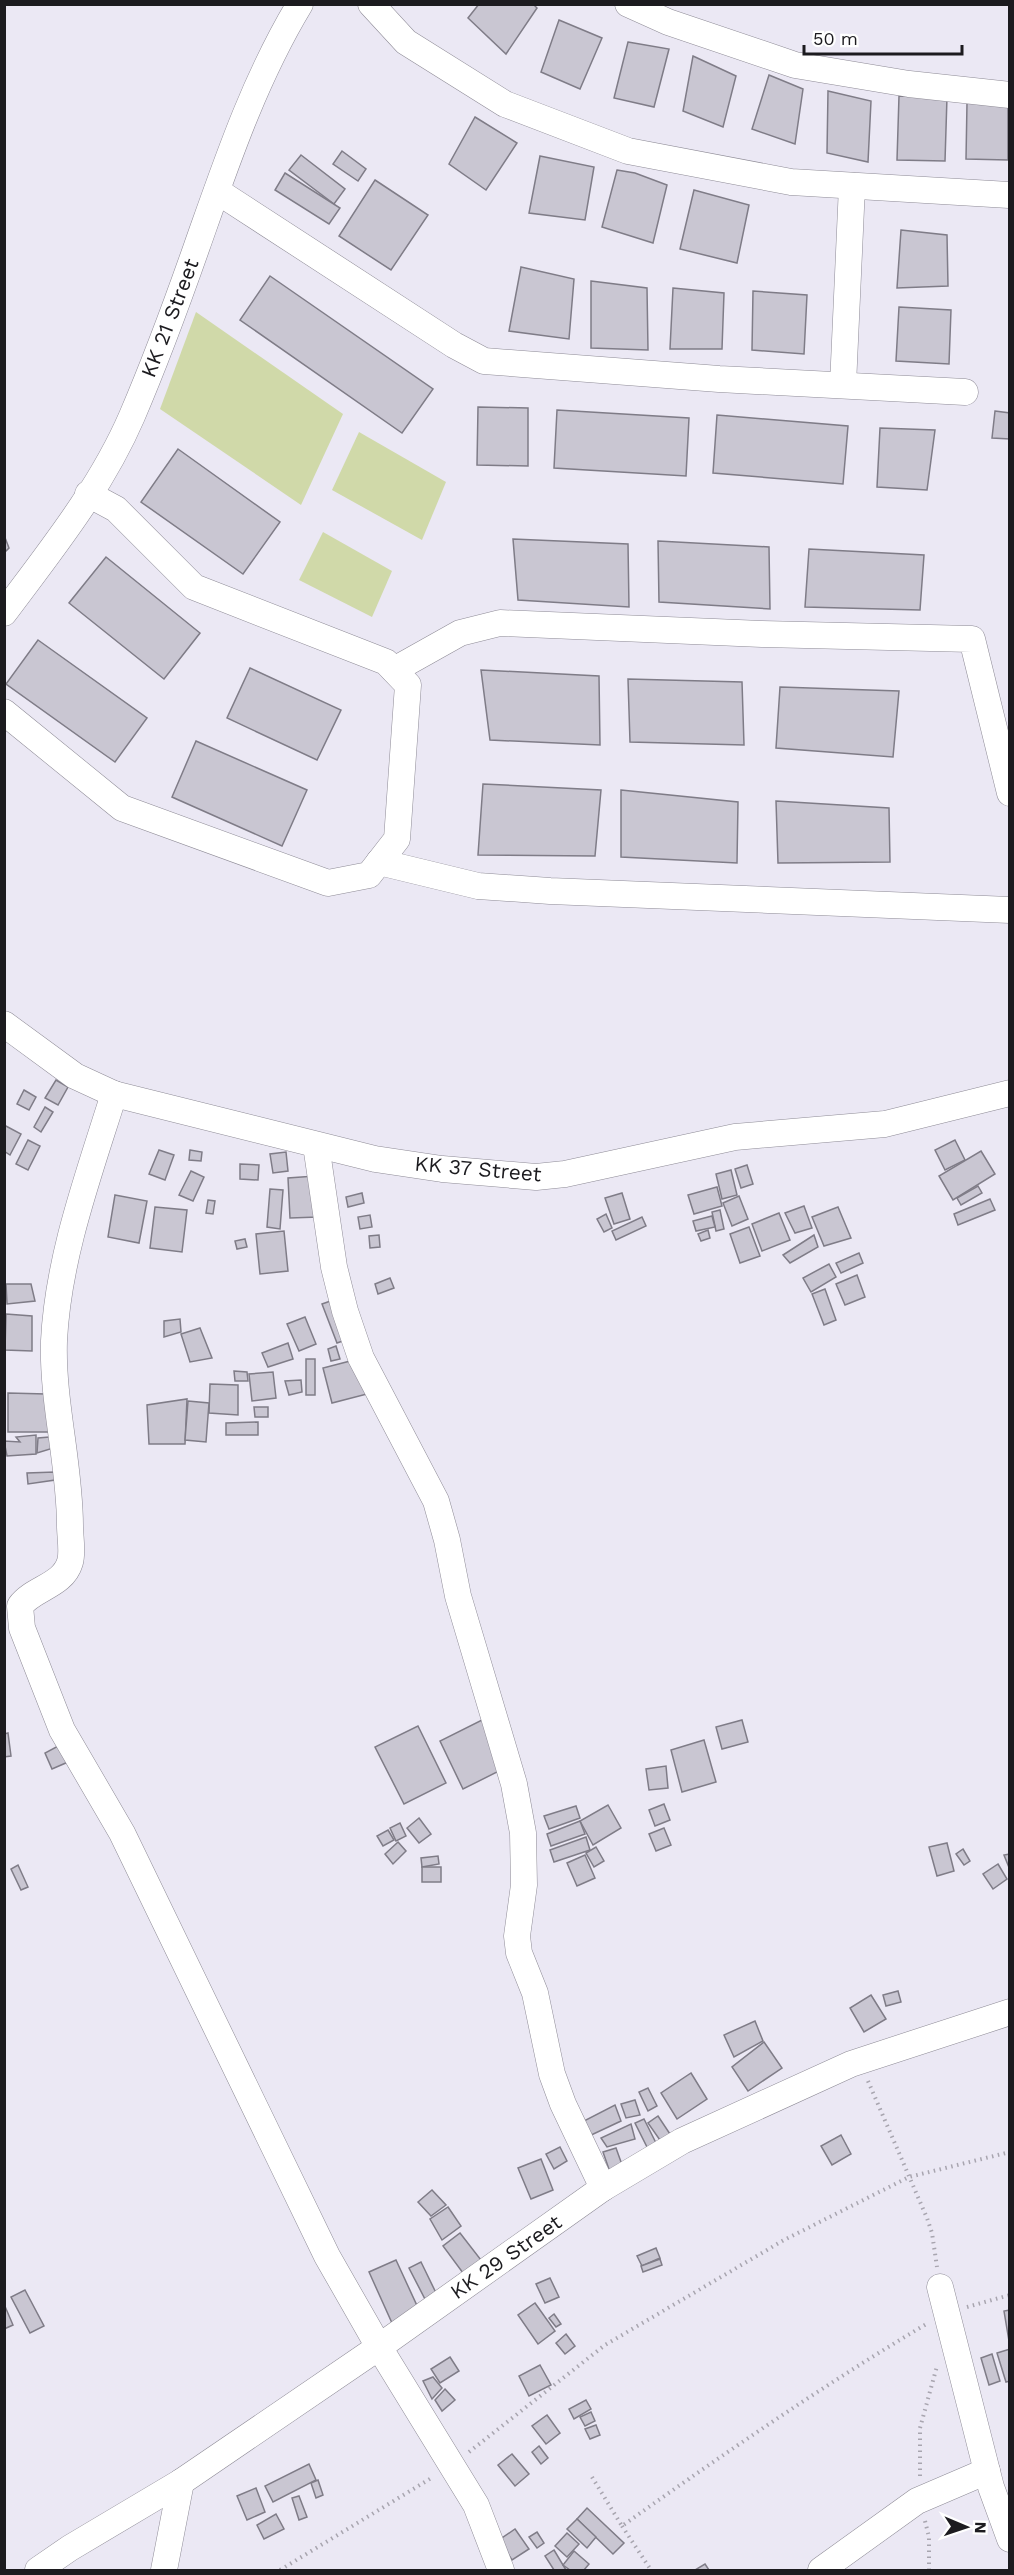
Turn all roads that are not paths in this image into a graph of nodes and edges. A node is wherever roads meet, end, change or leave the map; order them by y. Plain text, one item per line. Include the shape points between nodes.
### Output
1 (300, 4) edge
2 (371, 4) edge
3 (628, 4) edge
4 (1010, 95) edge
5 (852, 186) junction
6 (217, 191) junction
7 (1009, 195) edge
8 (843, 385) junction
9 (965, 392) dead end
10 (88, 494) junction
11 (4, 613) edge
12 (394, 670) junction
13 (4, 712) edge
14 (1010, 793) edge
15 (379, 862) junction
16 (1010, 910) edge
17 (4, 1024) edge
18 (114, 1094) junction
19 (1010, 1094) edge
20 (316, 1145) junction
21 (1010, 2012) edge
22 (603, 2188) junction
23 (940, 2287) road end
24 (379, 2347) junction
25 (987, 2471) junction
26 (181, 2482) junction
27 (1010, 2539) edge
28 (38, 2571) edge
29 (164, 2571) edge
30 (501, 2571) edge
31 (821, 2571) edge

1 - 6 street, KK 21 Street via 279,39
2 - 5 street via 406,42 505,104 616,147 791,182
3 - 4 street via 668,22 795,65 909,84
5 - 7 street
5 - 8 street
6 - 8 street via 484,361
6 - 10 street, KK 21 Street via 132,416
8 - 9 street
10 - 11 street, KK 21 Street
10 - 12 street via 116,509 194,587 386,662
12 - 14 street via 460,633 500,623 972,639
12 - 15 street via 408,685 397,839
13 - 15 street via 122,808 328,883 369,875
15 - 16 street via 478,886
17 - 18 street, KK 37 Street via 75,1076
18 - 20 street, KK 37 Street
18 - 24 street via 83,1192 63,1279 54,1341 70,1502 70,1560 60,1578 25,1599 19,1617 62,1730 122,1833 306,2214
19 - 20 street, KK 37 Street via 885,1124 735,1137 536,1177 442,1169
20 - 22 street via 334,1267 345,1311 362,1358 436,1502 447,1540 458,1596 514,1784 523,1833 519,1953 535,1993 552,2074
21 - 22 street, KK 29 Street via 860,2061 682,2141
22 - 24 street, KK 29 Street
23 - 25 street
24 - 26 street, KK 29 Street
24 - 30 street via 477,2505
25 - 27 street
25 - 31 street via 917,2501
26 - 28 street, KK 29 Street
26 - 29 street

